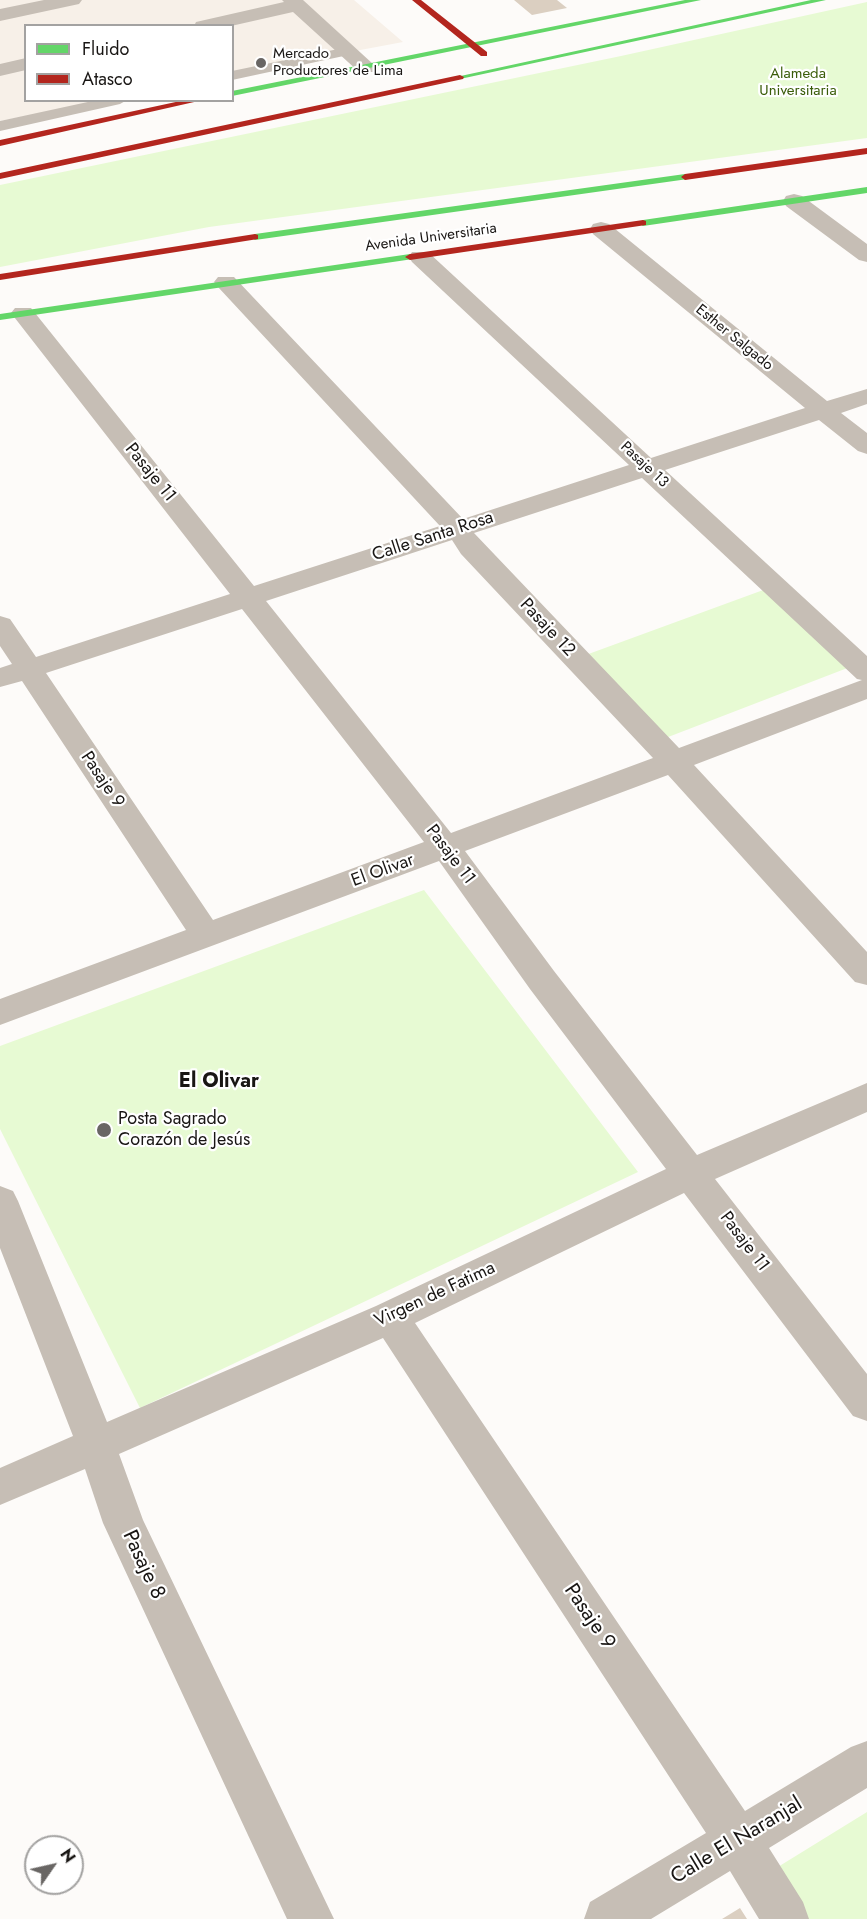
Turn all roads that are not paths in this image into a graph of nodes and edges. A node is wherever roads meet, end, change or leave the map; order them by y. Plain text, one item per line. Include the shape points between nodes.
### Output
1 (72, 0) edge
2 (416, 0) edge
3 (697, 0) edge
4 (822, 0) edge
5 (294, 2) edge
6 (0, 15) edge
7 (211, 24) edge
8 (472, 44) junction
9 (348, 51) junction
10 (24, 64) edge
11 (366, 68) junction
12 (501, 69) junction
13 (0, 70) edge
14 (234, 76) edge
15 (234, 94) edge
16 (111, 102) edge
17 (191, 102) edge
18 (0, 126) edge
19 (0, 143) edge
20 (867, 151) edge
21 (0, 176) edge
22 (867, 190) edge
23 (794, 201) junction
24 (601, 230) junction
25 (867, 255) edge
26 (420, 257) junction
27 (0, 277) edge
28 (226, 282) junction
29 (11, 315) edge
30 (867, 396) edge
31 (823, 411) junction
32 (867, 446) edge
33 (647, 468) junction
34 (458, 529) junction
35 (249, 597) junction
36 (0, 625) edge
37 (867, 672) edge
38 (14, 673) edge
39 (867, 688) edge
40 (672, 763) junction
41 (446, 848) junction
42 (206, 934) junction
43 (867, 973) edge
44 (0, 1012) edge
45 (867, 1097) edge
46 (692, 1173) junction
47 (0, 1201) edge
48 (390, 1317) junction
49 (867, 1404) edge
50 (96, 1444) junction
51 (0, 1487) edge
52 (867, 1763) edge
53 (738, 1841) junction
54 (310, 1919) edge
55 (607, 1919) edge
56 (786, 1919) edge

1 - 6 street
2 - 8 main road
3 - 8 main road
4 - 12 main road
5 - 7 street
5 - 9 street
8 - 11 main road
8 - 12 main road
9 - 11 street
9 - 14 lane
10 - 13 street
11 - 15 main road
12 - 21 main road
16 - 18 lane
17 - 19 main road
20 - 27 main road, Avenida Universitaria via 173,248
22 - 23 main road, Avenida Universitaria
23 - 24 main road, Avenida Universitaria
23 - 25 street
24 - 26 main road, Avenida Universitaria
24 - 31 street, Esther Salgado
26 - 28 main road, Avenida Universitaria
26 - 33 street, Pasaje 13
28 - 29 main road, Avenida Universitaria
28 - 34 street, Pasaje 12
29 - 35 street, Pasaje 11
30 - 31 street, Calle Santa Rosa
31 - 32 street, Esther Salgado
31 - 33 street, Calle Santa Rosa
33 - 34 street, Calle Santa Rosa
33 - 37 street, Pasaje 13
34 - 35 street, Calle Santa Rosa
34 - 40 street, Pasaje 12 via 471,548
35 - 38 street, Calle Santa Rosa
35 - 41 street, Pasaje 11
36 - 38 street, Pasaje 9
38 - 42 street, Pasaje 9
39 - 40 street, El Olivar
40 - 41 street, El Olivar
40 - 43 street, Pasaje 12
41 - 42 street, El Olivar
41 - 46 street, Pasaje 11 via 542,980
42 - 44 street, El Olivar
45 - 46 street, Virgen de Fatima
46 - 48 street, Virgen de Fatima
46 - 49 street, Pasaje 11
47 - 50 street, Pasaje 8
48 - 50 street, Virgen de Fatima
48 - 53 street, Pasaje 9
50 - 51 street, Virgen de Fatima
50 - 54 street, Pasaje 8 via 124,1523
52 - 53 street, Calle El Naranjal
53 - 55 street, Calle El Naranjal
53 - 56 street, Pasaje 9

